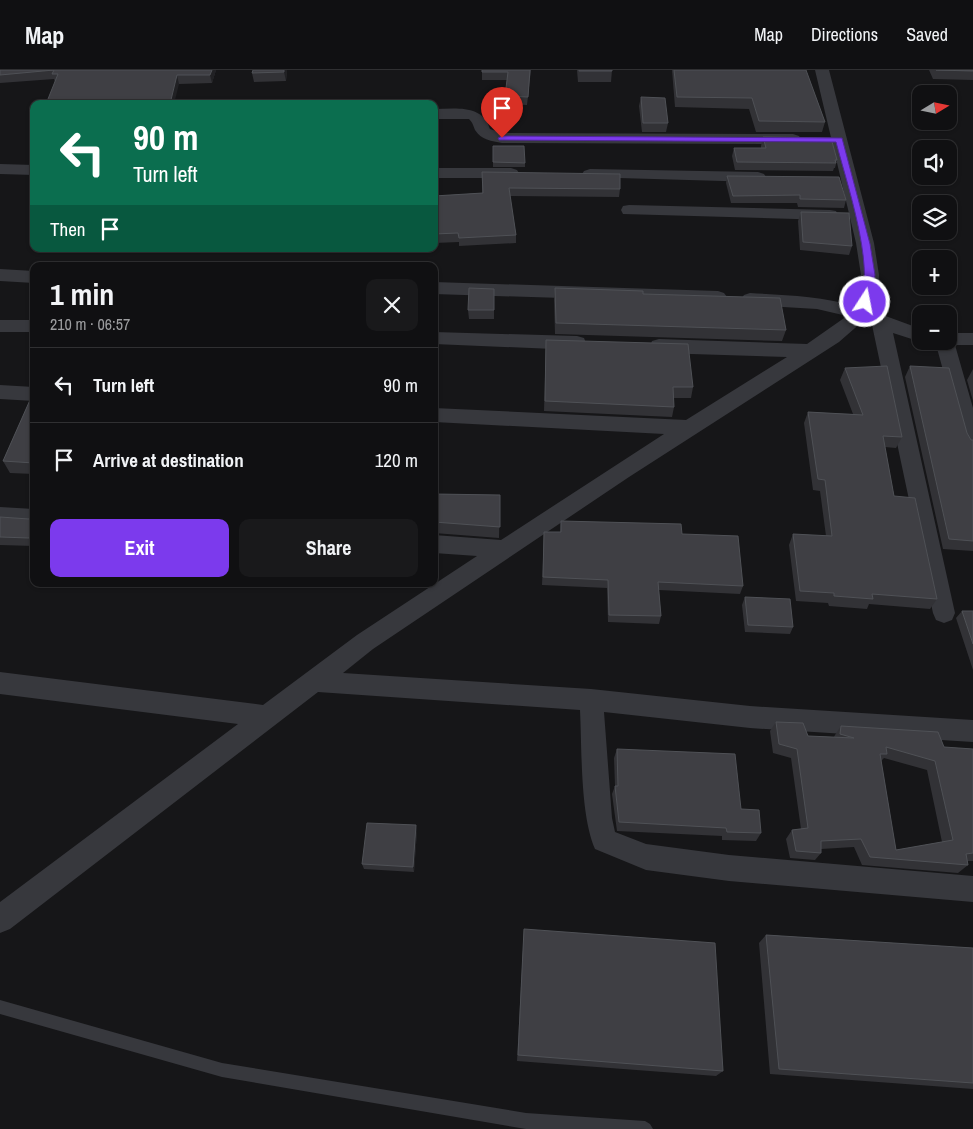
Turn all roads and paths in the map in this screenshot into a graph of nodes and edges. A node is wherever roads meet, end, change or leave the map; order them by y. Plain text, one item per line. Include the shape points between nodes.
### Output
1 (822, 70) edge
2 (438, 114) edge
3 (823, 139) junction
4 (0, 169) edge
5 (30, 170) edge
6 (438, 173) edge
7 (530, 174) edge
8 (570, 174) edge
9 (770, 177) edge
10 (629, 210) dead end
11 (858, 215) junction
12 (0, 275) edge
13 (30, 277) edge
14 (438, 288) edge
15 (871, 318) junction
16 (0, 326) edge
17 (30, 326) edge
18 (912, 333) edge
19 (438, 338) edge
20 (957, 338) edge
21 (973, 339) edge
22 (592, 343) edge
23 (642, 345) edge
24 (947, 350) edge
25 (810, 351) junction
26 (0, 392) edge
27 (30, 394) edge
28 (438, 415) edge
29 (690, 428) junction
30 (973, 443) edge
31 (0, 515) edge
32 (30, 518) edge
33 (438, 544) edge
34 (504, 549) junction
35 (944, 613) dead end
36 (313, 682) junction
37 (0, 683) edge
38 (591, 700) junction
39 (267, 716) junction
40 (973, 731) edge
41 (973, 889) edge
42 (0, 919) edge
43 (0, 1007) edge
44 (645, 1129) edge

1 - 3 street
2 - 3 street via 475,116 482,131 490,137 502,138
3 - 11 street
4 - 5 street
6 - 7 street
8 - 9 street
10 - 11 street
11 - 15 street via 870,275
12 - 13 street
14 - 15 street via 808,302 836,306
15 - 18 street
15 - 25 street via 850,324
15 - 35 street
16 - 17 street
19 - 22 street
20 - 21 street
23 - 25 street
24 - 30 street
25 - 29 street
26 - 27 street
28 - 29 street
29 - 34 street
31 - 32 street
33 - 34 street
34 - 36 street via 365,642
36 - 38 street
36 - 39 street
37 - 39 street
38 - 40 street via 750,717
38 - 41 street via 599,818 604,840 646,857 720,867
39 - 42 street
43 - 44 lane via 222,1070 526,1121

